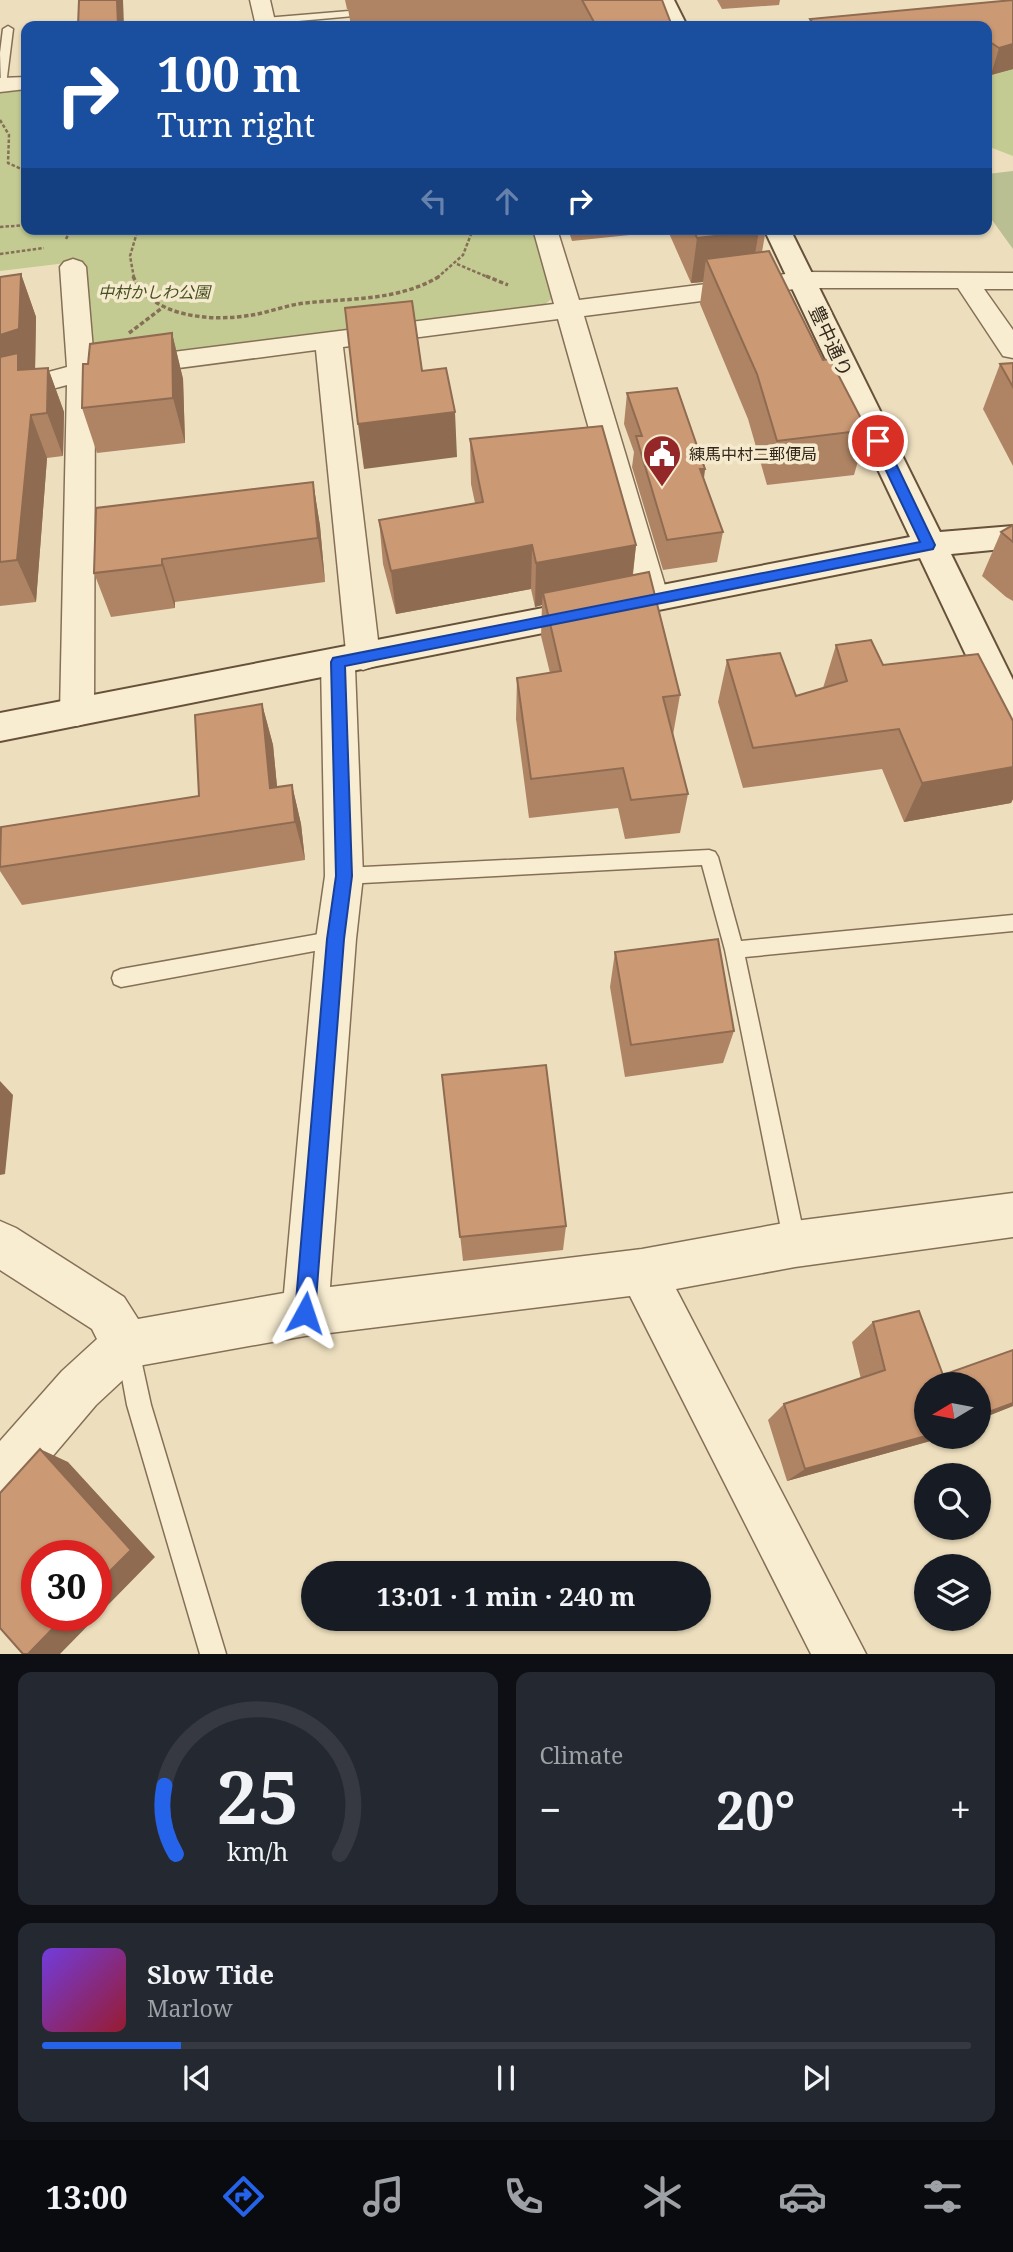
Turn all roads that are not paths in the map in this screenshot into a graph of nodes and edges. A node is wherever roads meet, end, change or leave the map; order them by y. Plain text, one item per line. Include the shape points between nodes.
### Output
1 (260, 0) edge
2 (663, 0) edge
3 (385, 11) dead end
4 (265, 21) edge
5 (285, 21) edge
6 (674, 21) edge
7 (8, 29) dead end
8 (21, 83) edge
9 (1, 85) edge
10 (547, 235) edge
11 (780, 235) edge
12 (74, 267) dead end
13 (802, 280) junction
14 (1013, 281) edge
15 (967, 282) junction
16 (569, 309) junction
17 (328, 341) junction
18 (1013, 350) edge
19 (80, 372) junction
20 (0, 394) edge
21 (1013, 537) edge
22 (928, 545) junction
23 (653, 599) junction
24 (351, 659) junction
25 (77, 713) junction
26 (1013, 717) edge
27 (0, 727) edge
28 (344, 876) junction
29 (1013, 923) edge
30 (336, 939) junction
31 (734, 950) junction
32 (121, 978) dead end
33 (1013, 1215) edge
34 (0, 1244) edge
35 (795, 1244) junction
36 (642, 1272) junction
37 (305, 1313) junction
38 (127, 1343) junction
39 (0, 1479) edge
40 (213, 1654) edge
41 (840, 1654) edge

1 - 4 street
2 - 6 street
3 - 5 lane
7 - 9 lane
8 - 9 street
10 - 16 street
11 - 13 street, 豊中通り
12 - 19 street
13 - 15 street
13 - 16 street
13 - 22 street, 豊中通り
14 - 15 street
15 - 18 street
16 - 17 street
16 - 23 street
17 - 19 street
17 - 24 street
19 - 20 street
19 - 25 street
21 - 22 street
22 - 23 street
22 - 26 street, 豊中通り
23 - 24 street
24 - 25 street
24 - 28 street
25 - 27 street
28 - 30 street
28 - 31 lane via 709,857
29 - 31 lane
30 - 32 lane
30 - 37 street
31 - 35 lane
33 - 35 street
34 - 38 street via 108,1313
35 - 36 street
36 - 37 street
36 - 41 street
37 - 38 street
38 - 39 street via 79,1388
38 - 40 lane via 139,1405

